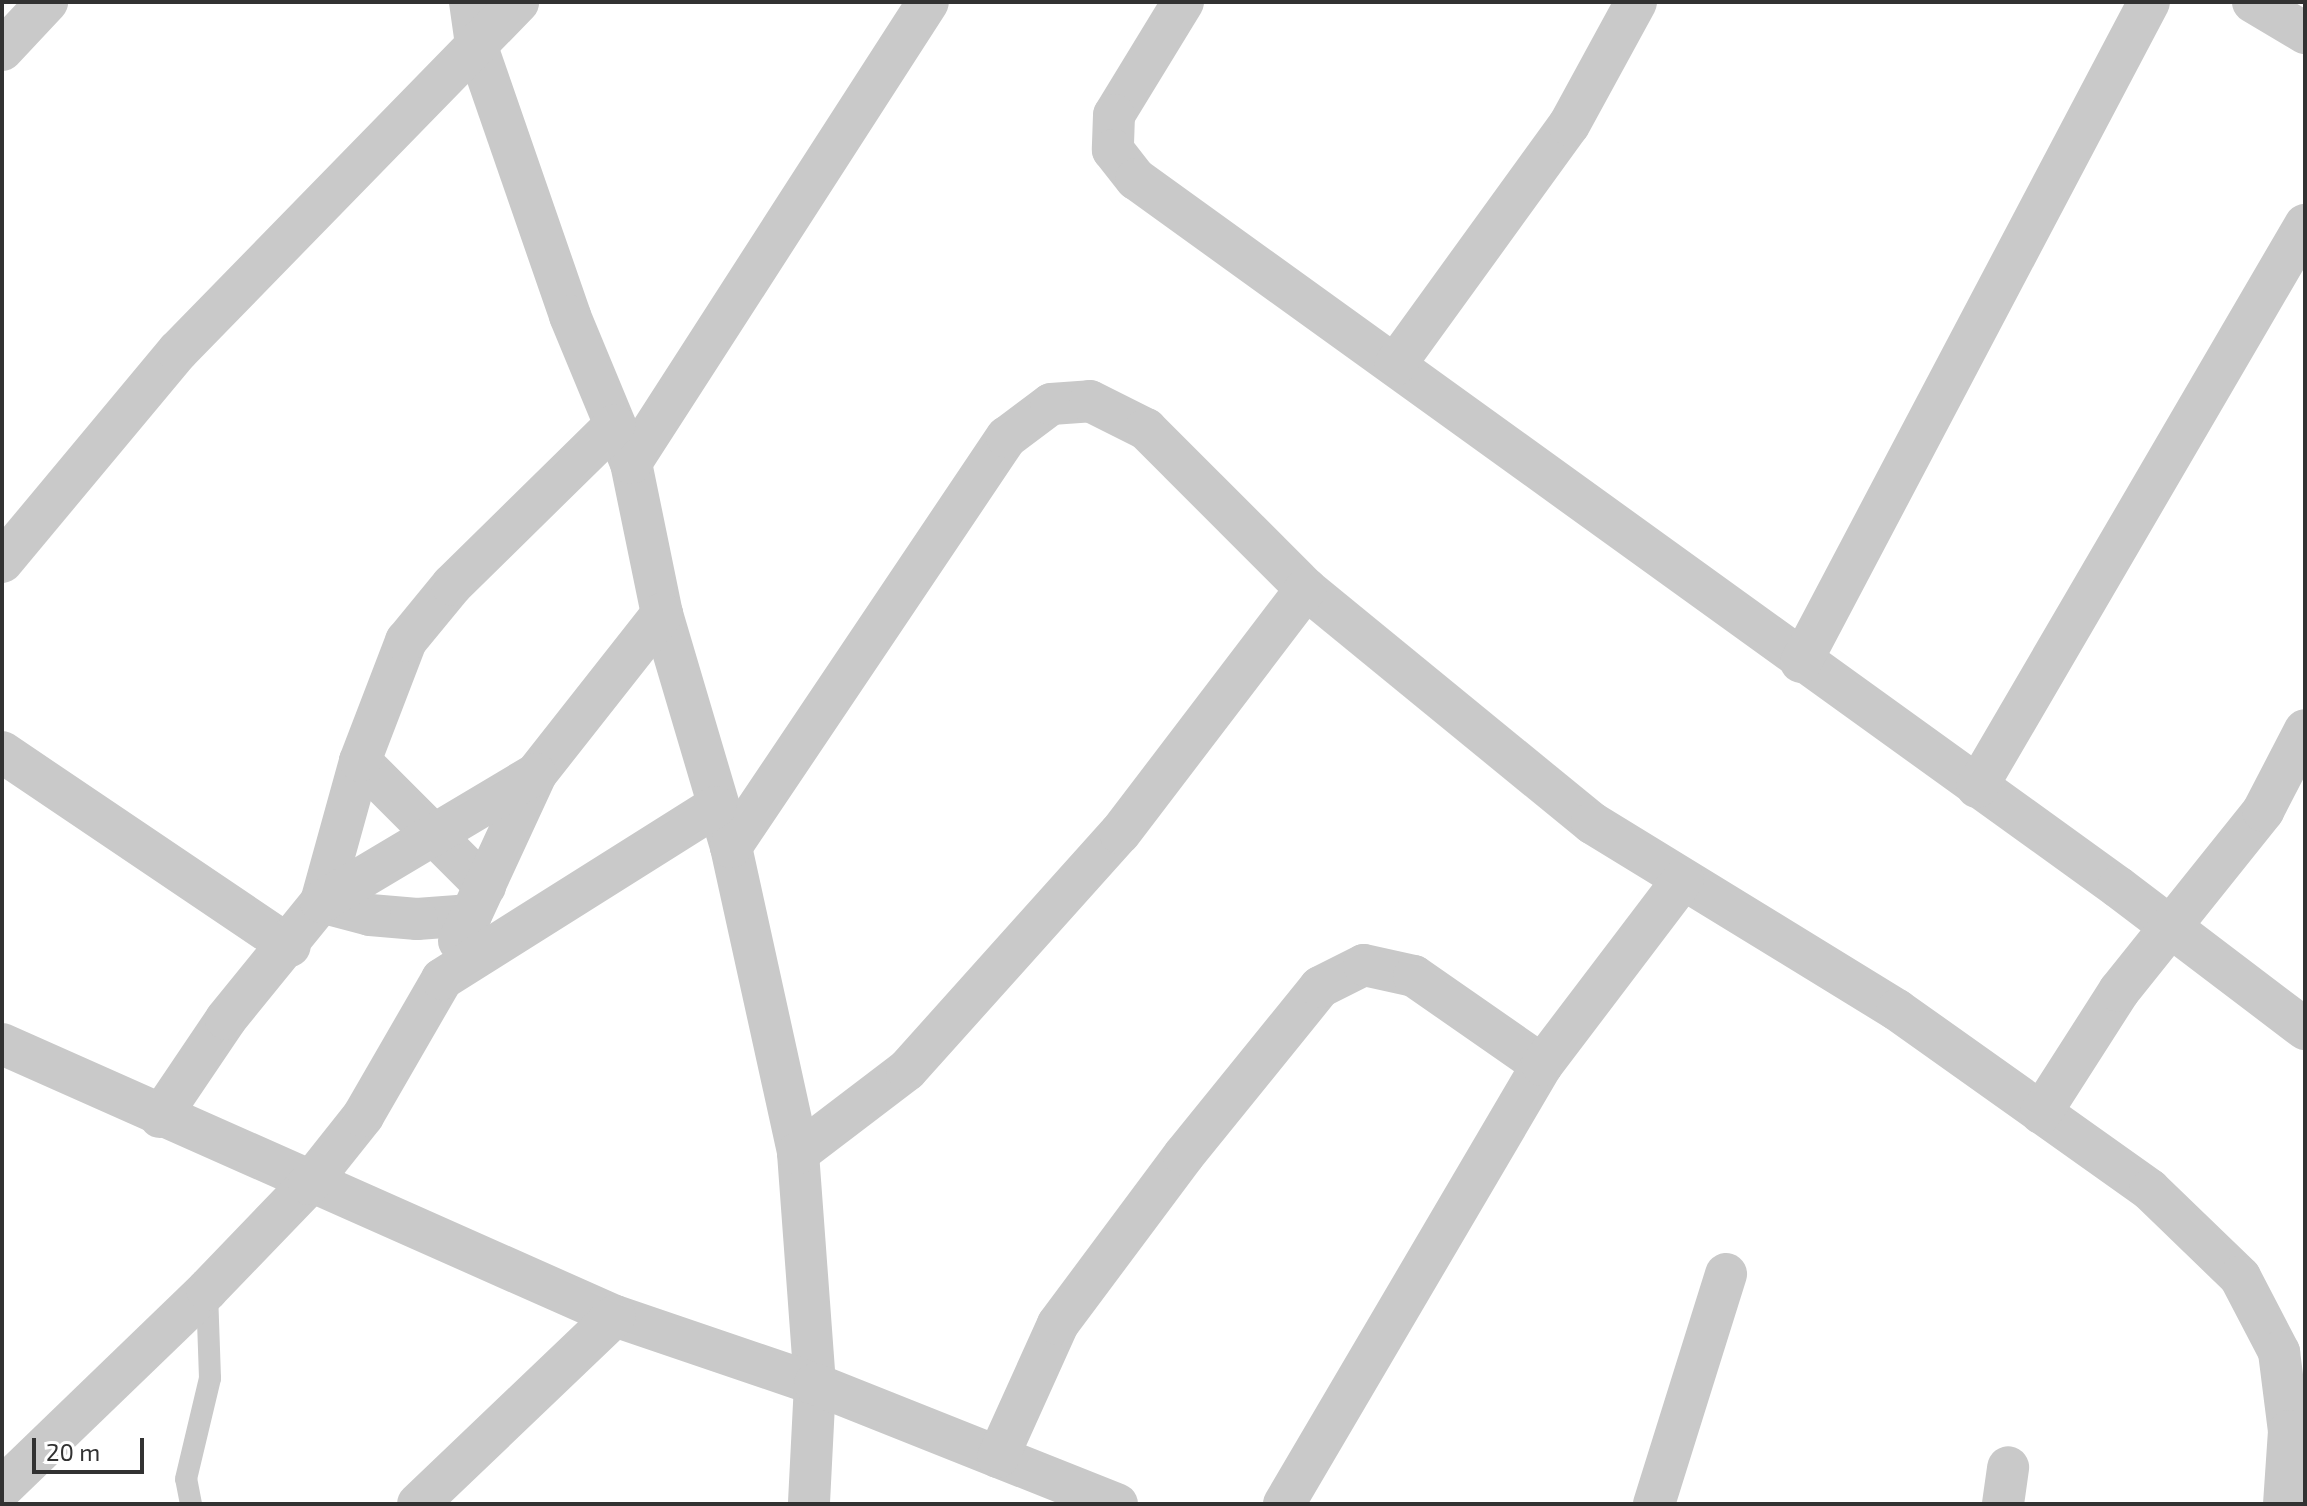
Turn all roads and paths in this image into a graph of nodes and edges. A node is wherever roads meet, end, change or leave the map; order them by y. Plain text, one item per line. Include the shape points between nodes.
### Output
1 (47, 2) edge
2 (470, 2) edge
3 (518, 2) edge
4 (928, 2) edge
5 (1183, 2) edge
6 (1636, 2) edge
7 (2149, 2) edge
8 (2253, 2) edge
9 (2305, 33) edge
10 (476, 44) junction
11 (2, 50) edge
12 (2305, 225) edge
13 (1395, 365) junction
14 (615, 425) junction
15 (631, 463) junction
16 (2, 562) edge
17 (1306, 589) junction
18 (662, 614) junction
19 (1801, 662) junction
20 (2305, 730) edge
21 (2, 752) edge
22 (360, 761) junction
23 (536, 774) junction
24 (1977, 787) junction
25 (715, 807) junction
26 (435, 836) junction
27 (731, 847) junction
28 (1683, 879) junction
29 (478, 900) junction
30 (321, 902) junction
31 (2168, 925) junction
32 (290, 946) junction
33 (442, 979) junction
34 (2305, 1029) edge
35 (2, 1044) edge
36 (1542, 1065) junction
37 (2041, 1113) junction
38 (160, 1117) junction
39 (798, 1153) junction
40 (309, 1184) junction
41 (1726, 1274) dead end
42 (207, 1290) junction
43 (615, 1316) junction
44 (815, 1384) junction
45 (2296, 1415) edge
46 (998, 1457) junction
47 (2, 1488) edge
48 (191, 1504) edge
49 (418, 1504) edge
50 (809, 1504) edge
51 (1117, 1504) edge
52 (1284, 1504) edge
53 (1654, 1504) edge
54 (2284, 1504) edge

1 - 11 street
2 - 10 street
3 - 10 street
4 - 15 street
5 - 13 street via 1114,115 1113,150 1136,179
6 - 13 street via 1569,125
7 - 19 street
8 - 9 street
10 - 14 street via 570,316
10 - 16 street via 178,351
12 - 24 street
13 - 19 street
14 - 15 street
14 - 22 street via 452,585 406,641
15 - 18 street
17 - 27 street via 1146,429 1090,401 1051,404 1007,437
17 - 28 street via 1592,823
17 - 39 street via 1120,833 907,1070
18 - 23 street
18 - 25 street
19 - 24 street
20 - 31 street via 2263,811
21 - 32 street
22 - 26 street
22 - 30 street
23 - 26 street
23 - 29 street
24 - 31 street
25 - 27 street
25 - 33 street
26 - 29 street
26 - 30 street
27 - 39 street
28 - 36 street
28 - 37 street via 1897,1010
29 - 30 street via 417,919 370,915
29 - 33 street
30 - 32 street
31 - 34 street
31 - 37 street
32 - 38 street via 226,1019
33 - 40 street via 363,1116
35 - 38 street
36 - 46 street via 1414,976 1364,965 1320,987 1184,1155 1058,1324
36 - 52 street
37 - 45 street via 2150,1190 2240,1277 2279,1352
38 - 40 street
39 - 44 street
40 - 42 street
40 - 43 street
41 - 53 street
42 - 47 street
42 - 48 lane via 210,1378 186,1479
43 - 44 street
43 - 49 street
44 - 46 street
44 - 50 street
45 - 54 street
46 - 51 street

